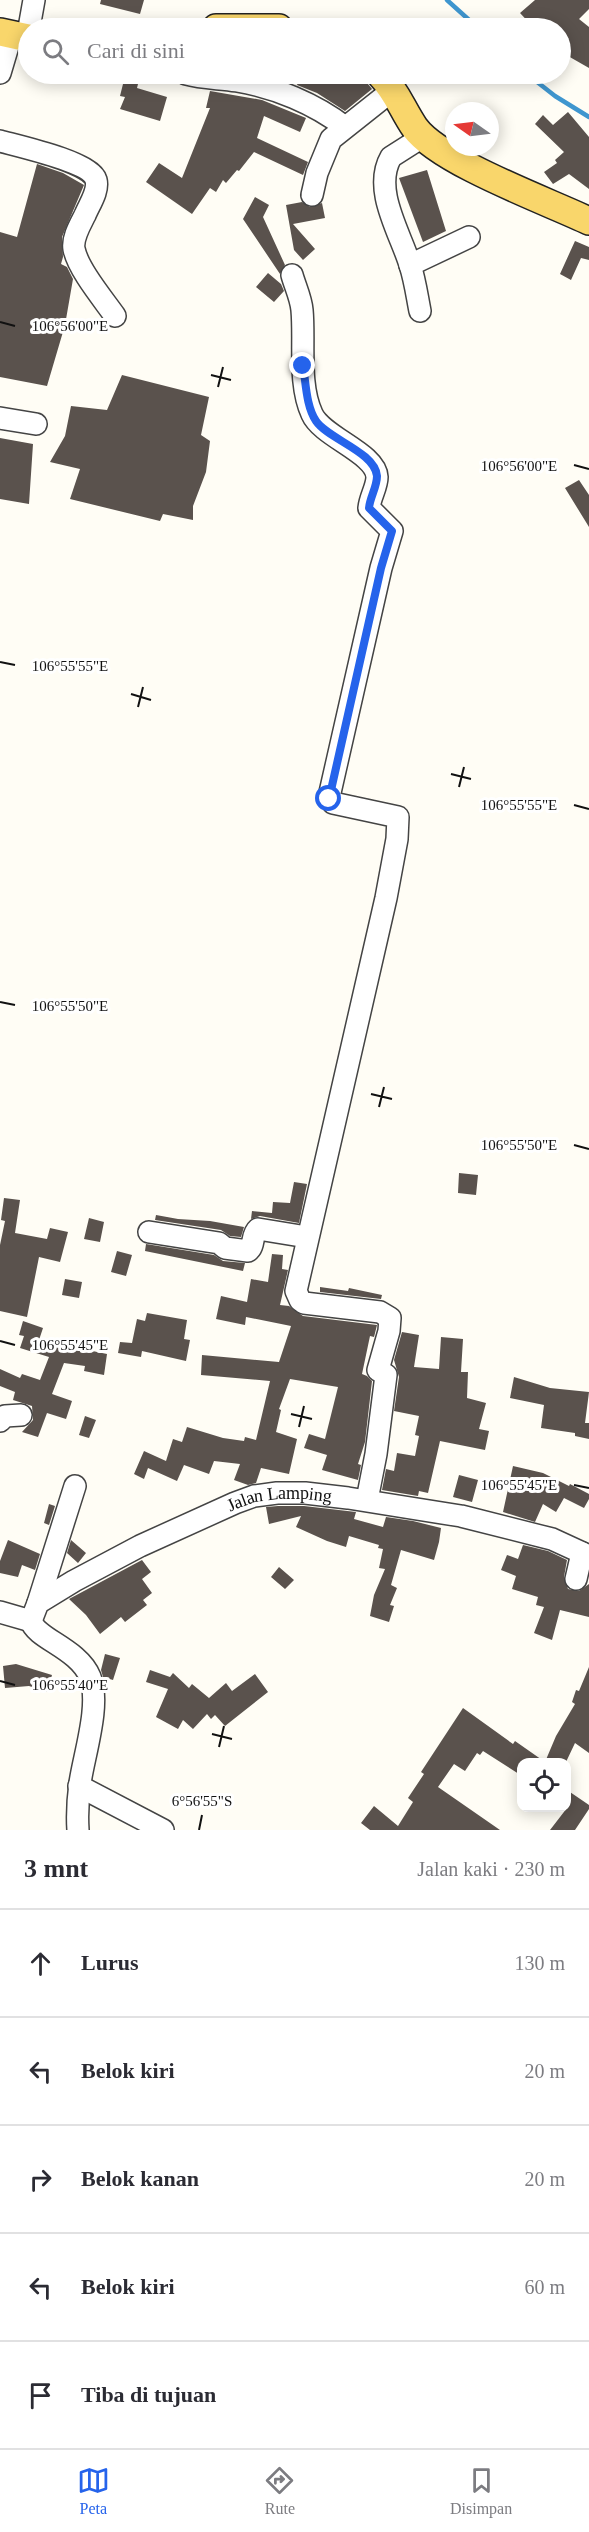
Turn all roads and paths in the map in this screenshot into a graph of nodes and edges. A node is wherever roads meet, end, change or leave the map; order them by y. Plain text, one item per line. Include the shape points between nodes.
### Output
1 (34, 0) edge
2 (27, 18) edge
3 (18, 40) edge
4 (0, 74) edge
5 (245, 84) edge
6 (384, 84) edge
7 (389, 84) edge
8 (345, 127) junction
9 (424, 136) junction
10 (0, 141) edge
11 (312, 195) dead end
12 (589, 221) edge
13 (469, 237) dead end
14 (410, 265) junction
15 (292, 275) dead end
16 (420, 311) dead end
17 (115, 316) dead end
18 (0, 418) edge
19 (36, 424) dead end
20 (149, 1232) dead end
21 (307, 1237) junction
22 (21, 1415) dead end
23 (0, 1421) edge
24 (75, 1486) dead end
25 (367, 1500) junction
26 (585, 1555) edge
27 (576, 1579) dead end
28 (0, 1612) edge
29 (35, 1612) junction
30 (79, 1786) junction
31 (78, 1830) edge
32 (163, 1830) edge

1 - 2 street
3 - 4 street
5 - 8 street via 325,111
6 - 8 street
7 - 9 main road
8 - 11 street via 331,139 323,155
9 - 12 main road via 479,171
9 - 14 street via 390,158 385,169 391,213
10 - 17 street via 68,161 94,176 95,191 76,235 75,249
13 - 14 street
14 - 16 street
15 - 21 street via 302,309 302,356 311,412 319,425 357,451 371,466 377,477 369,508 392,531 329,799 398,819 386,898
18 - 19 street
20 - 21 street via 248,1251 258,1229
21 - 25 street via 296,1291 300,1300 385,1313 390,1318 378,1370 386,1375
22 - 23 street via 6,1416
24 - 29 street
25 - 26 street, Jalan Lamping via 520,1529
25 - 29 street, Jalan Lamping via 305,1493 254,1496 140,1546 74,1581
26 - 27 street
28 - 29 street
29 - 30 street via 36,1630 77,1658 90,1677 92,1710
30 - 31 street
30 - 32 street

